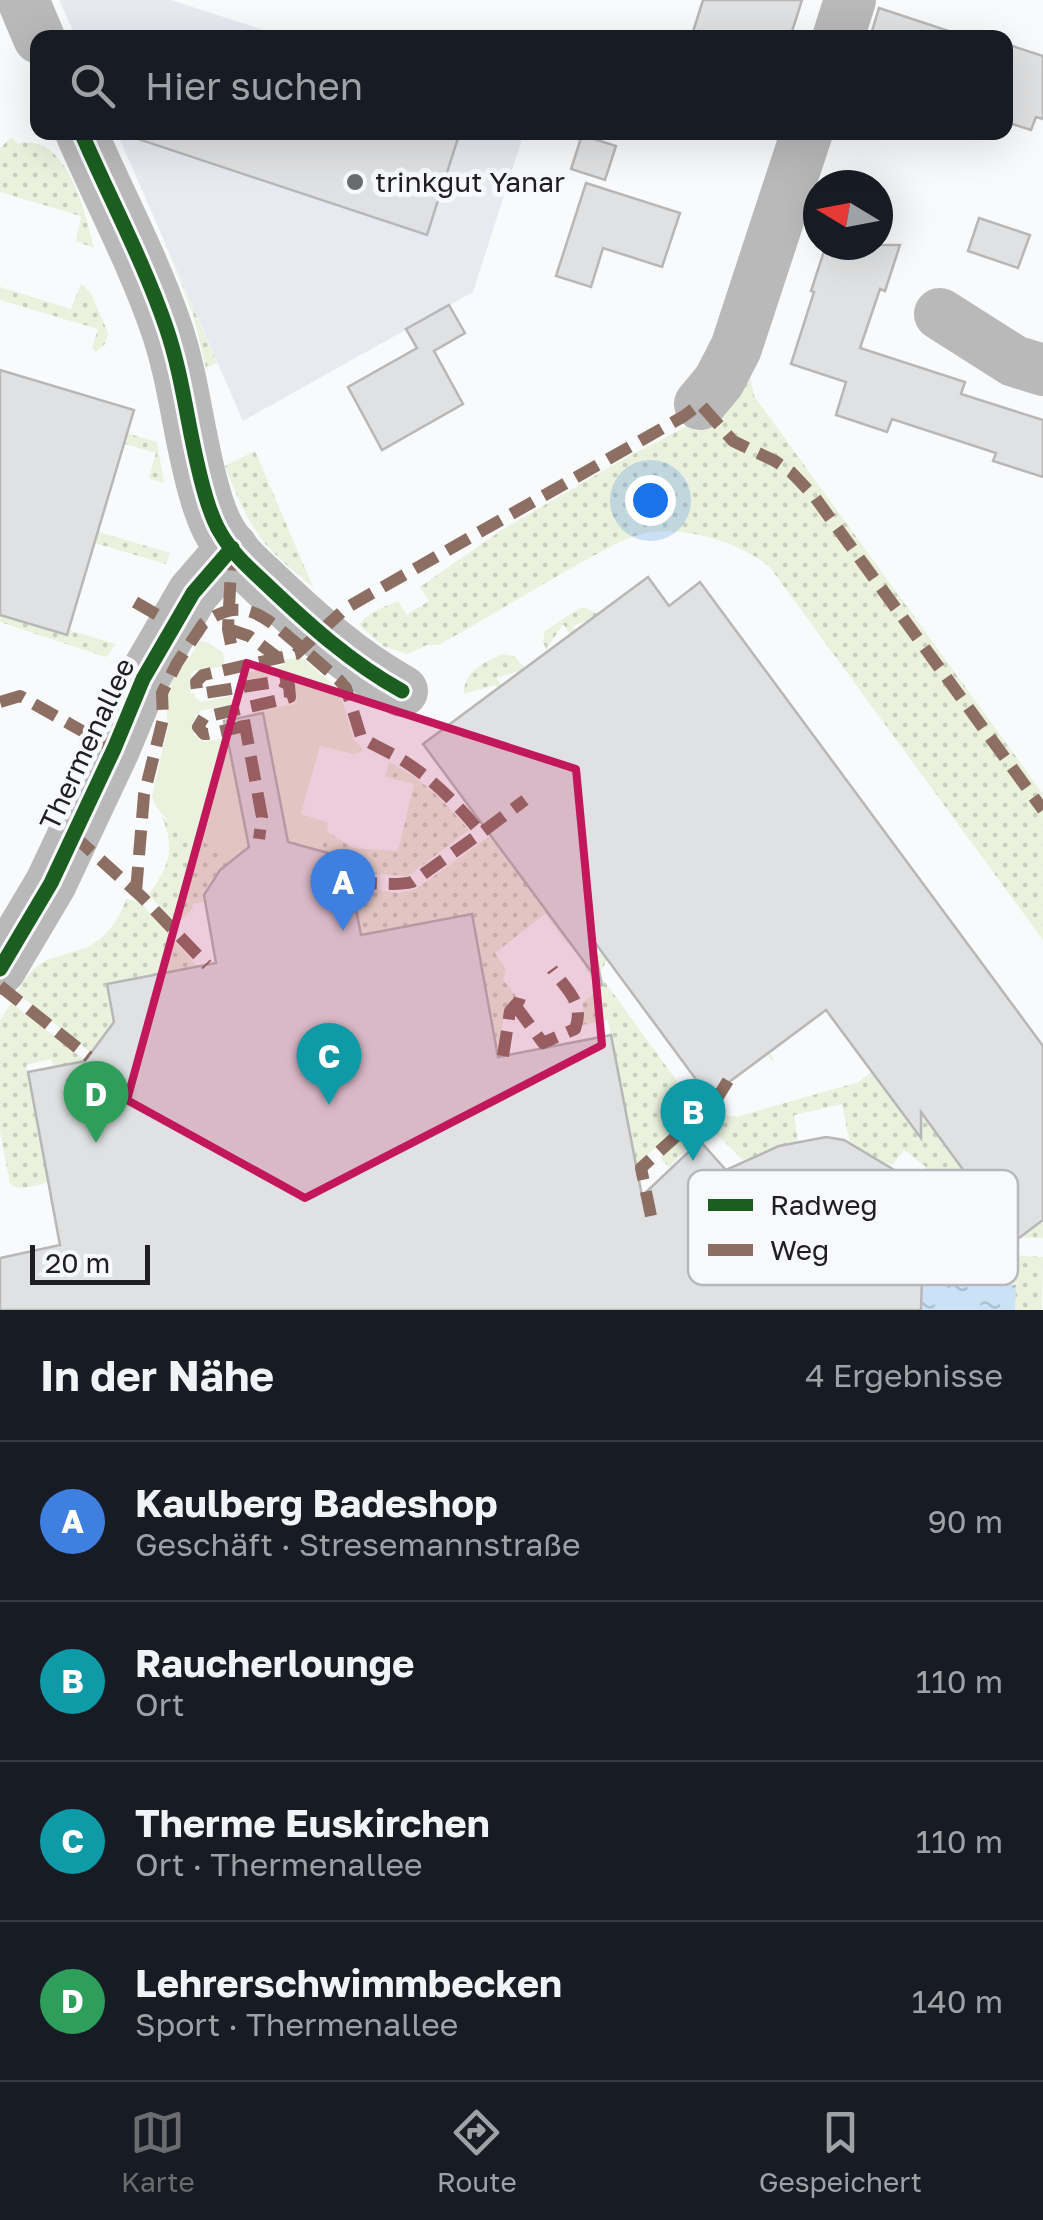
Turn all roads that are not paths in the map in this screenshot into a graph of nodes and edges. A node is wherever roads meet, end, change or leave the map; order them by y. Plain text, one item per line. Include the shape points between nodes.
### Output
1 (23, 0) edge
2 (850, 0) edge
3 (36, 30) edge
4 (841, 30) edge
5 (85, 140) edge
6 (804, 140) edge
7 (940, 314) dead end
8 (1043, 370) edge
9 (700, 404) dead end
10 (232, 548) junction
11 (402, 691) dead end
12 (0, 969) edge

1 - 3 street
2 - 4 street
5 - 10 street via 162,316 209,506
6 - 9 street via 736,348
7 - 8 street via 1014,360
10 - 11 street via 319,632
10 - 12 street, Thermenallee via 193,592 150,665 52,883

